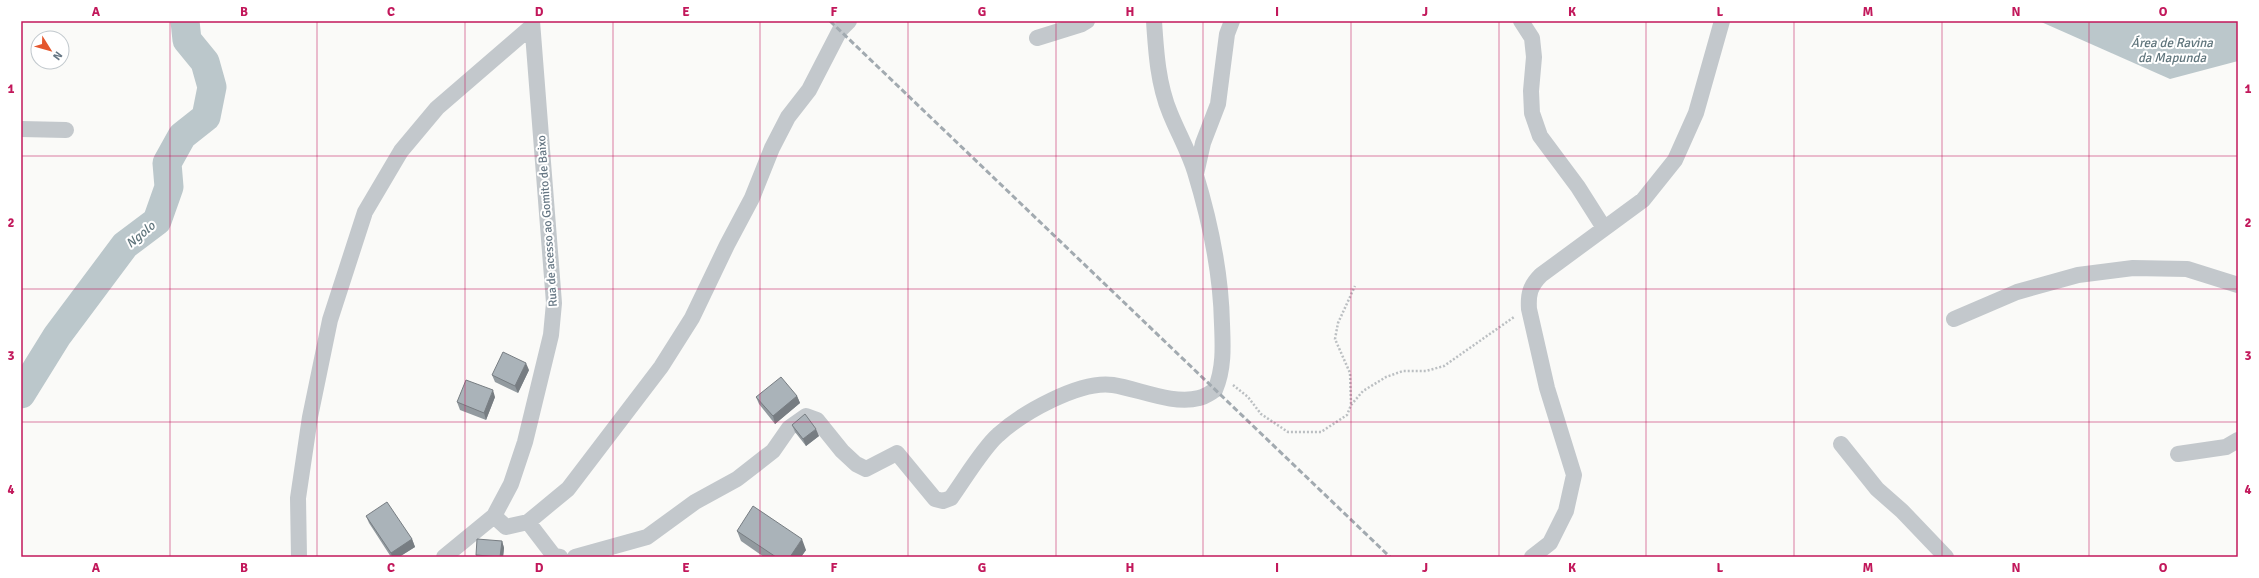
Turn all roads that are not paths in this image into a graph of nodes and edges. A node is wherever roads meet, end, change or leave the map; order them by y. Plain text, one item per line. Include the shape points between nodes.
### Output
1 (849, 21) edge
2 (1086, 21) edge
3 (1154, 21) edge
4 (1232, 21) edge
5 (1521, 21) edge
6 (1722, 21) edge
7 (532, 23) edge
8 (1037, 38) dead end
9 (21, 129) edge
10 (66, 130) dead end
11 (1196, 174) junction
12 (1604, 228) junction
13 (2238, 285) edge
14 (1954, 319) dead end
15 (2238, 440) edge
16 (1841, 444) dead end
17 (2178, 454) dead end
18 (494, 516) junction
19 (528, 522) junction
20 (467, 540) junction
21 (299, 557) edge
22 (444, 557) edge
23 (467, 557) edge
24 (560, 557) edge
25 (575, 557) edge
26 (1532, 557) edge
27 (1946, 557) edge

1 - 19 street via 840,30 808,90 788,117 772,148 752,198 692,318 661,367 568,489
2 - 8 street
3 - 11 street via 1156,60 1170,112
4 - 11 street via 1227,34 1218,104 1203,143
5 - 12 street via 1532,38 1532,113 1540,136 1578,187
6 - 12 street via 1696,113 1675,160 1643,200
7 - 18 street, Rua de acesso ao Gomito de Baixo via 554,303 551,335 525,442 511,484
7 - 21 street via 437,108 401,151 365,212 330,320 310,417 298,498
9 - 10 street
11 - 25 street via 1214,247 1222,298 1221,376 1216,390 1199,398 1169,398 1111,385 1084,388 1058,396 1010,425 997,436 951,498 943,502 935,499 897,453 866,469 842,451 817,420 806,416 790,428 773,451 737,479 695,502 646,537
12 - 26 street via 1531,284 1528,297 1547,388 1574,475 1566,511 1550,543
13 - 14 street via 2187,270 2133,268 2078,275 2017,292
15 - 17 street via 2226,447
16 - 27 street via 1877,489
18 - 19 street via 506,527
18 - 20 street, Rua de acesso ao Gomito de Baixo
19 - 24 street via 554,556
20 - 22 street, Rua de acesso ao Gomito de Baixo
20 - 23 street

